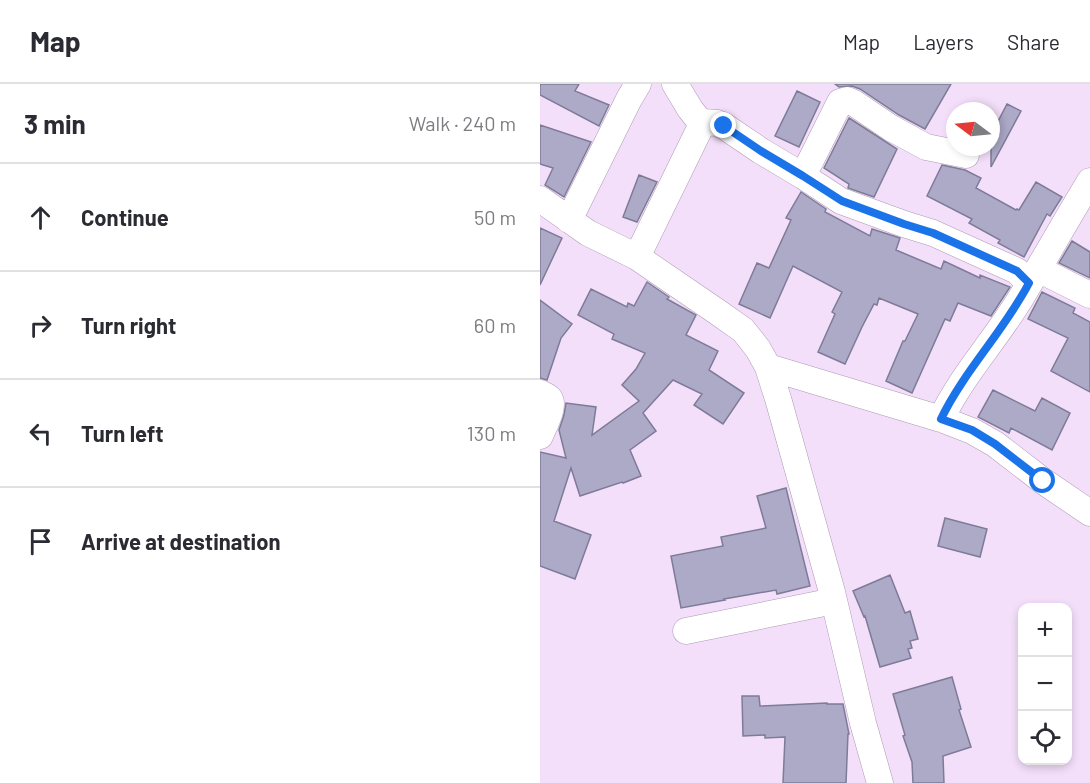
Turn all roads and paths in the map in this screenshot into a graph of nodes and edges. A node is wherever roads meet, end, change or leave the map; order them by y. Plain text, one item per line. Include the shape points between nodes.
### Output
1 (638, 84) edge
2 (675, 84) edge
3 (704, 122) junction
4 (946, 151) edge
5 (803, 176) junction
6 (1090, 181) edge
7 (540, 199) edge
8 (569, 220) junction
9 (637, 257) junction
10 (1033, 276) junction
11 (1090, 295) edge
12 (768, 368) junction
13 (540, 393) edge
14 (941, 419) junction
15 (540, 436) edge
16 (1090, 513) edge
17 (834, 601) junction
18 (686, 630) dead end
19 (880, 783) edge

1 - 8 street
2 - 3 street via 690,109
3 - 5 street via 724,126
3 - 9 street
4 - 5 street via 926,147 847,100 840,102
5 - 10 street via 842,201 933,233
6 - 10 street
7 - 8 street
8 - 9 street
9 - 12 street via 743,330
10 - 11 street
10 - 14 street
12 - 14 street
12 - 17 street
13 - 15 street via 551,402
14 - 16 street via 972,430 995,444
17 - 18 street
17 - 19 street

